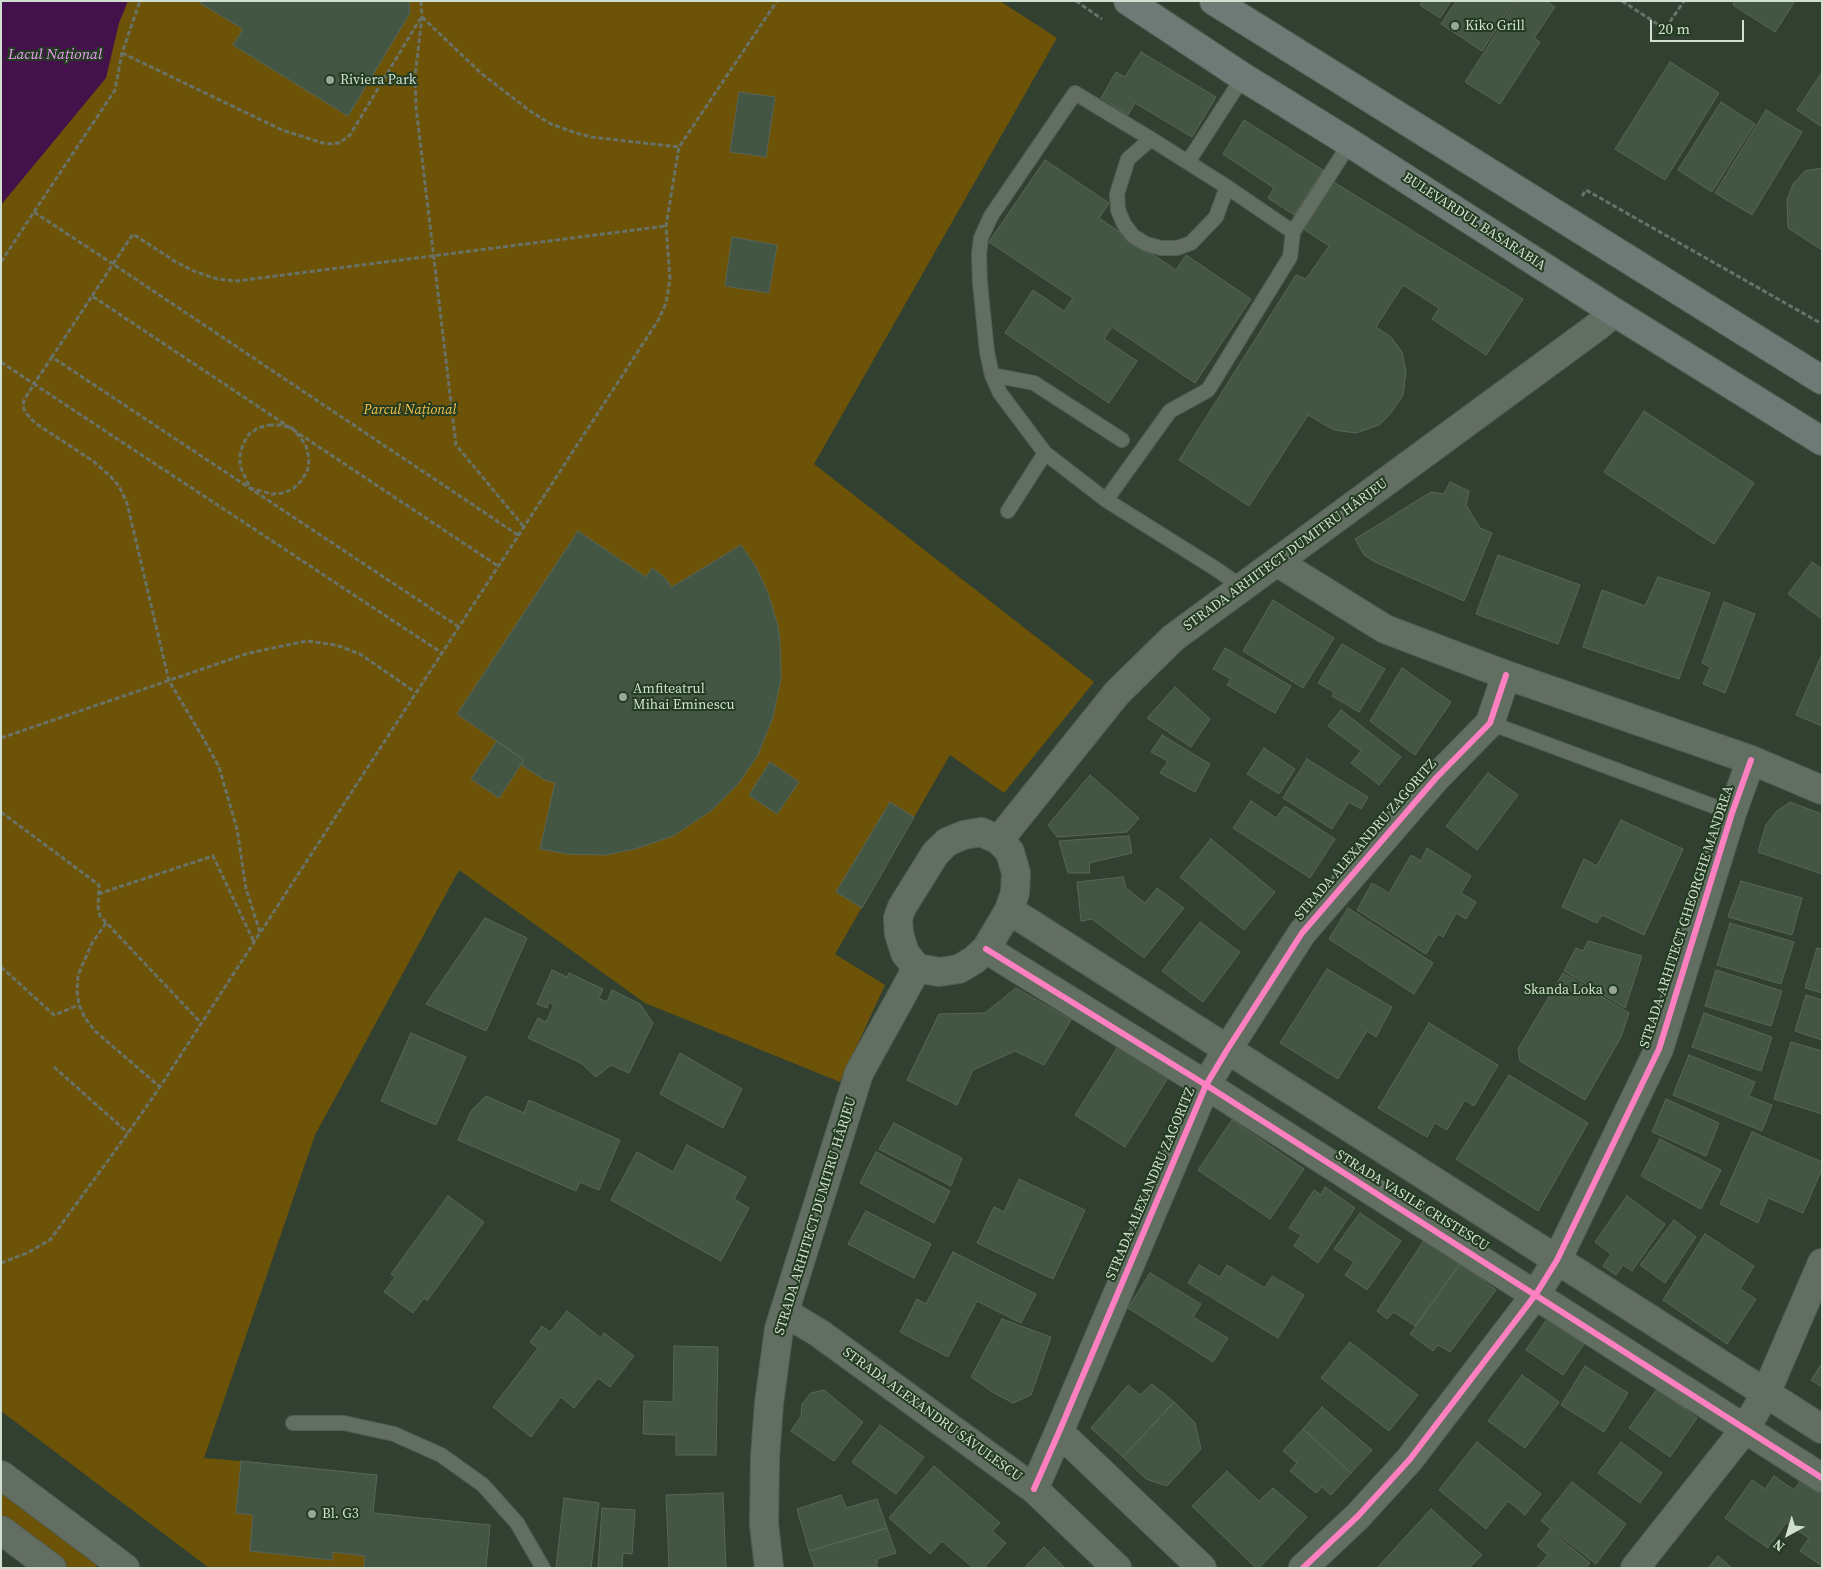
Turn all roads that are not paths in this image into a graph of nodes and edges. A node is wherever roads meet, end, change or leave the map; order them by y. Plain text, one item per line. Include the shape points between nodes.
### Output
1 (1128, 1) edge
2 (1214, 1) edge
3 (1243, 77) junction
4 (1151, 139) junction
5 (1350, 143) junction
6 (1188, 162) junction
7 (1227, 187) junction
8 (1293, 232) junction
9 (1614, 312) junction
10 (992, 375) junction
11 (1822, 380) edge
12 (1122, 440) dead end
13 (1822, 441) edge
14 (1046, 453) junction
15 (1106, 500) junction
16 (1008, 511) dead end
17 (1277, 562) junction
18 (1242, 587) junction
19 (1506, 675) junction
20 (1490, 723) junction
21 (1751, 760) junction
22 (1822, 790) edge
23 (1732, 813) junction
24 (999, 840) junction
25 (1010, 910) junction
26 (986, 949) junction
27 (917, 968) junction
28 (1227, 1050) junction
29 (1206, 1085) junction
30 (1557, 1260) junction
31 (1822, 1263) edge
32 (1536, 1294) junction
33 (784, 1312) junction
34 (1766, 1393) junction
35 (293, 1423) dead end
36 (1745, 1429) junction
37 (1822, 1430) edge
38 (1059, 1432) junction
39 (1, 1476) edge
40 (1822, 1478) edge
41 (1034, 1489) junction
42 (1, 1530) edge
43 (52, 1568) edge
44 (125, 1568) edge
45 (543, 1568) edge
46 (769, 1568) edge
47 (1117, 1568) edge
48 (1202, 1568) edge
49 (1303, 1568) edge
50 (1635, 1568) edge

1 - 3 main road, BULEVARDUL BASARABIA
2 - 11 main road
3 - 5 main road, BULEVARDUL BASARABIA
3 - 6 lane
4 - 6 lane
4 - 7 lane via 1128,159 1117,194 1118,210 1133,236 1161,248 1177,248 1191,243 1216,217
4 - 10 lane via 1075,93 991,216 981,238 979,254 983,317
5 - 8 lane
5 - 9 main road, BULEVARDUL BASARABIA
6 - 7 lane
7 - 8 lane
8 - 15 lane via 1290,257 1208,390 1170,411
9 - 13 main road, BULEVARDUL BASARABIA
9 - 17 street, STRADA ARHITECT DUMITRU HÂRJEU
10 - 12 lane via 1034,383
10 - 14 lane via 1000,393
14 - 15 lane
14 - 16 lane
15 - 18 lane
17 - 18 street, STRADA ARHITECT DUMITRU HÂRJEU
17 - 19 street via 1385,629
18 - 24 street, STRADA ARHITECT DUMITRU HÂRJEU via 1173,638 1116,692
19 - 20 street, STRADA ALEXANDRU ZAGORITZ
19 - 21 street
20 - 23 lane
20 - 28 street, STRADA ALEXANDRU ZAGORITZ via 1436,778 1302,933
21 - 22 street
21 - 23 street, STRADA ARHITECT GHEORGHE MANDREA
23 - 30 street, STRADA ARHITECT GHEORGHE MANDREA via 1658,1050
24 - 25 street via 1010,852 1016,873
24 - 27 street via 981,832 964,835 947,842 935,854 898,918 899,934 906,953
25 - 26 street
25 - 28 street, STRADA VASILE CRISTESCU
26 - 27 street via 960,969 939,972
26 - 29 street, STRADA VASILE CRISTESCU
27 - 33 street, STRADA ARHITECT DUMITRU HÂRJEU via 859,1073
28 - 29 street, STRADA ALEXANDRU ZAGORITZ
28 - 30 street, STRADA VASILE CRISTESCU
29 - 32 street, STRADA VASILE CRISTESCU
29 - 38 street, STRADA ALEXANDRU ZAGORITZ
30 - 32 street, STRADA ARHITECT GHEORGHE MANDREA
30 - 34 street, STRADA VASILE CRISTESCU
31 - 34 street
32 - 36 street, STRADA VASILE CRISTESCU
32 - 49 street, STRADA ARHITECT GHEORGHE MANDREA via 1410,1459 1358,1516
33 - 41 street, STRADA ALEXANDRU SĂVULESCU via 819,1333
33 - 46 street, STRADA ARHITECT DUMITRU HÂRJEU via 769,1403 765,1458 764,1524
34 - 36 street
34 - 37 street, STRADA VASILE CRISTESCU
35 - 45 lane via 344,1423 394,1434 441,1455 483,1485 517,1523
36 - 40 street, STRADA VASILE CRISTESCU
36 - 50 street
38 - 41 street, STRADA ALEXANDRU ZAGORITZ
38 - 48 street
39 - 44 street
41 - 47 street, STRADA ALEXANDRU SĂVULESCU
42 - 43 street

